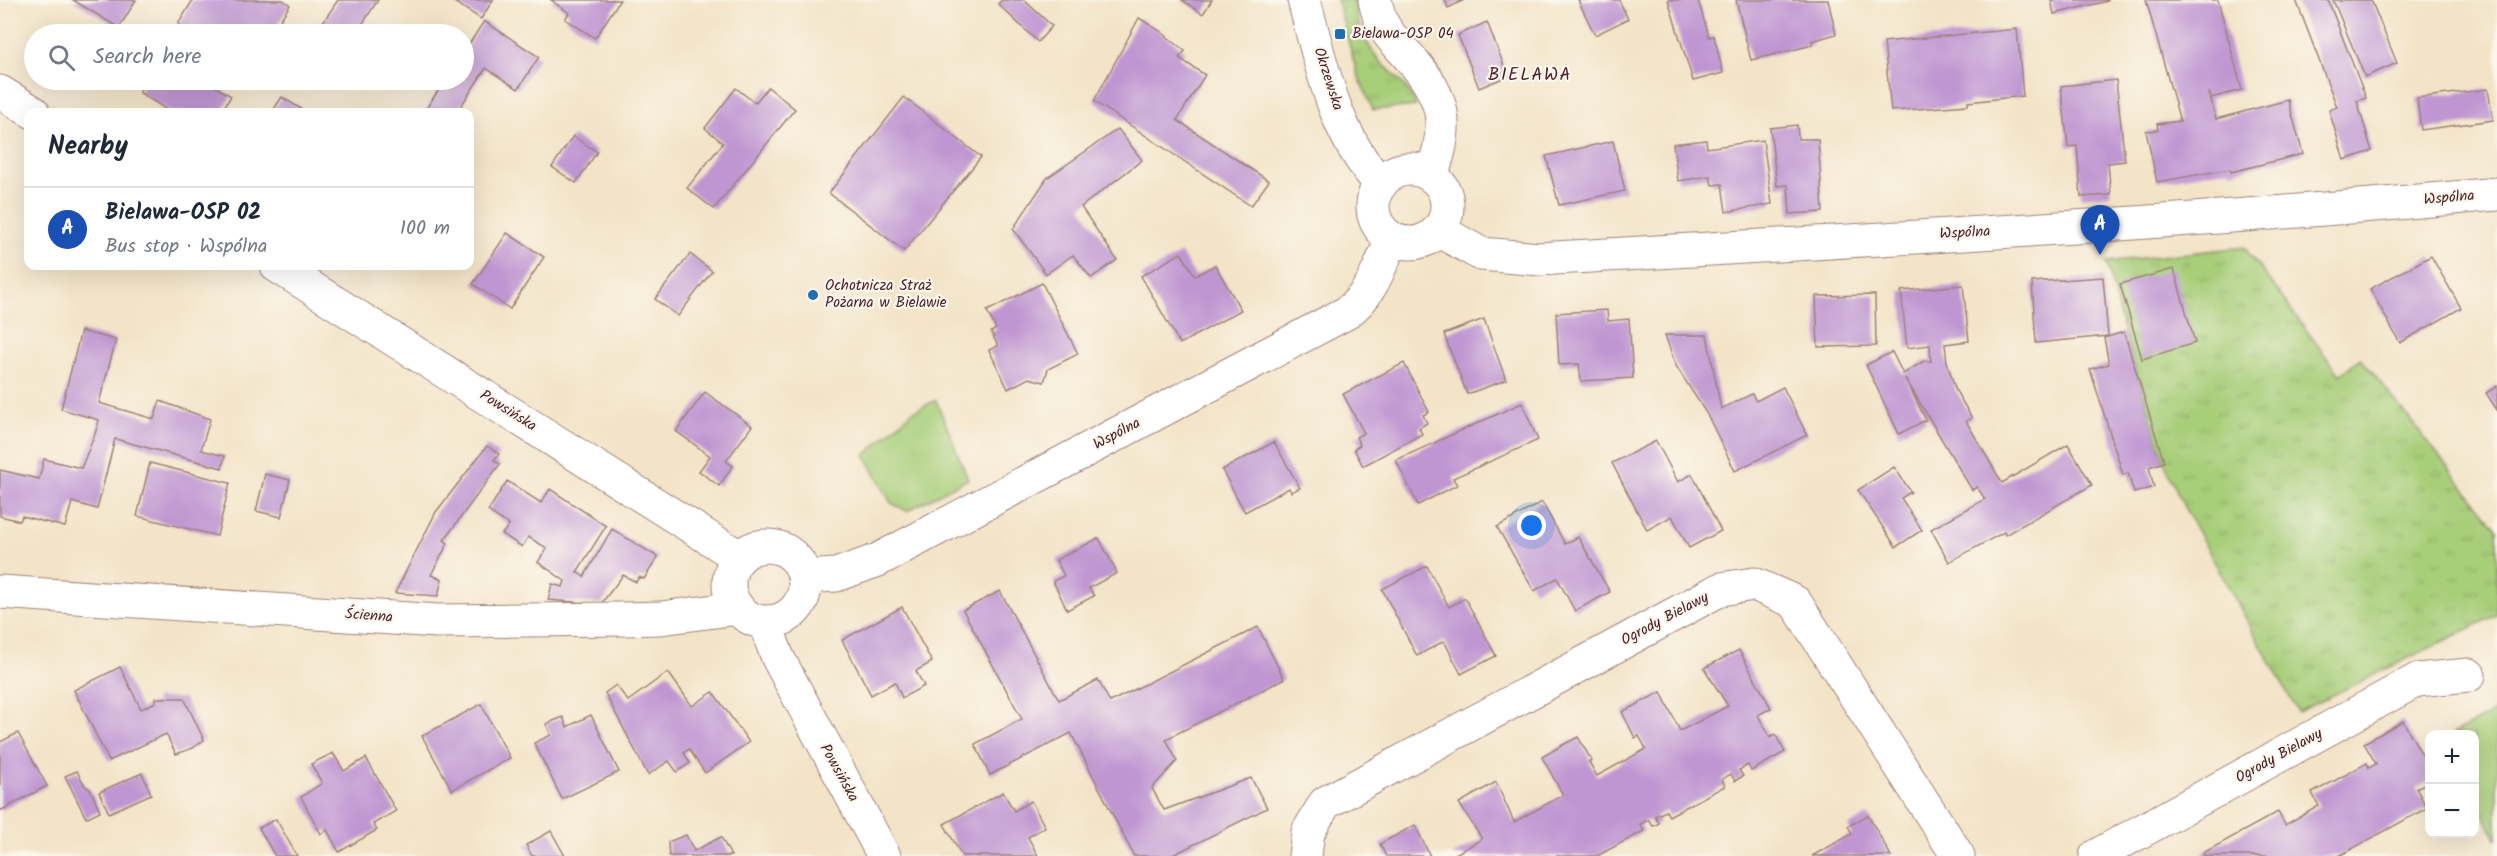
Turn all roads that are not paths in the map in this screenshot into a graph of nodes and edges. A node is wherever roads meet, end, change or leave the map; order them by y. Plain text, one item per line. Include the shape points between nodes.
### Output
1 (1305, 0) edge
2 (1375, 0) edge
3 (0, 92) edge
4 (26, 108) edge
5 (1431, 176) junction
6 (1381, 184) junction
7 (2497, 194) edge
8 (1438, 230) junction
9 (1392, 239) junction
10 (283, 270) edge
11 (739, 557) junction
12 (804, 577) junction
13 (0, 592) edge
14 (738, 608) junction
15 (770, 622) junction
16 (2469, 675) dead end
17 (884, 856) edge
18 (1305, 856) edge
19 (1958, 856) edge
20 (2096, 856) edge

1 - 6 street, Okrzewska via 1336,110
2 - 5 street via 1391,40 1433,86 1443,133
3 - 4 street
5 - 6 street via 1405,170 1392,174
5 - 8 street via 1445,196 1447,207
6 - 9 street via 1375,195 1375,220
7 - 8 street, Wspólna via 2097,225 1540,259 1481,255
8 - 9 street via 1417,243
9 - 12 street, Wspólna via 1370,287 1358,305 1346,313 878,560 836,575
10 - 11 street, Powsińska
11 - 12 street via 754,549 776,547 795,559
11 - 14 street via 729,586
12 - 15 street via 803,597 798,606 782,619
13 - 14 street, Ścienna via 438,621 643,618
14 - 15 street via 747,616
15 - 17 street, Powsińska via 770,637 778,658
16 - 20 street, Ogrody Bielawy via 2417,680
18 - 19 street, Ogrody Bielawy via 1308,832 1325,803 1721,589 1754,584 1794,602

